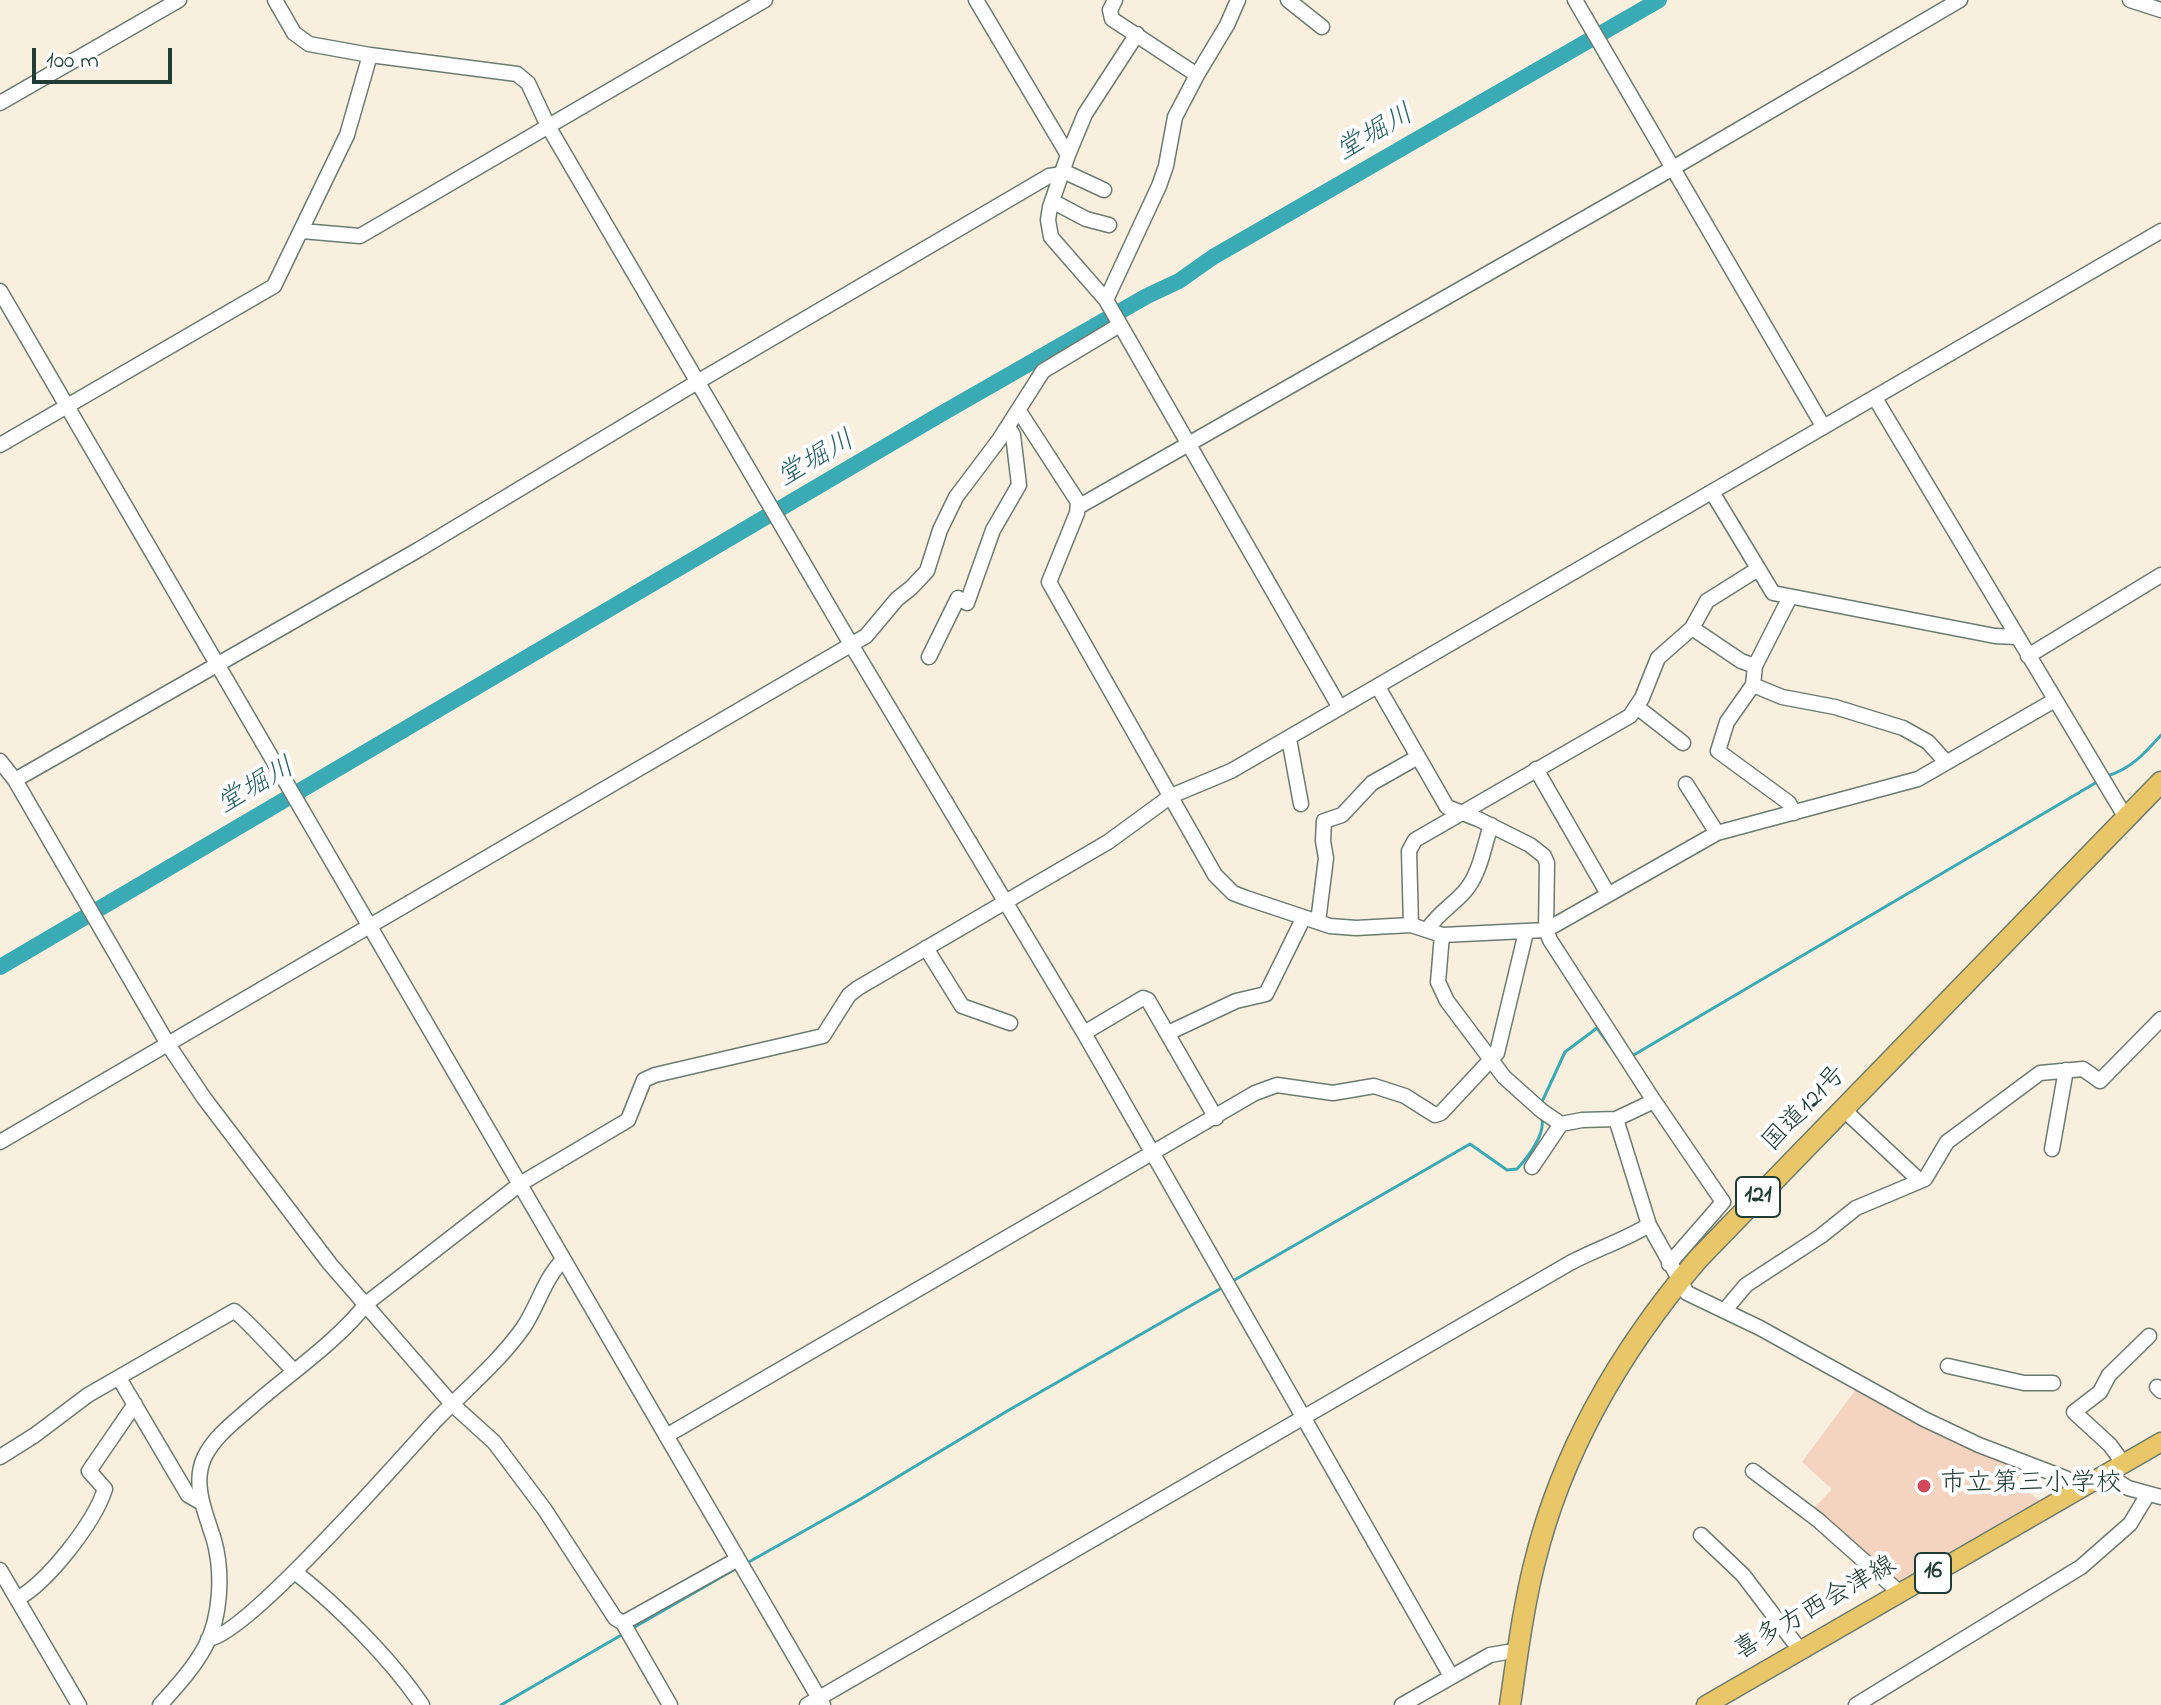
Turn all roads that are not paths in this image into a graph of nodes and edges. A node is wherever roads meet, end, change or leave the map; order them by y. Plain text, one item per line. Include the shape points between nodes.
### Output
1 (179, 0) edge
2 (275, 0) edge
3 (765, 0) edge
4 (976, 0) edge
5 (1115, 0) edge
6 (1238, 0) edge
7 (1288, 0) edge
8 (1575, 0) edge
9 (1960, 0) edge
10 (2130, 0) edge
11 (2161, 10) edge
12 (1322, 27) dead end
13 (1137, 34) junction
14 (370, 55) junction
15 (1197, 75) junction
16 (0, 103) edge
17 (548, 126) junction
18 (1068, 155) junction
19 (1673, 168) junction
20 (1063, 172) junction
21 (1104, 190) dead end
22 (1052, 201) junction
23 (1109, 225) dead end
24 (302, 231) junction
25 (2161, 231) edge
26 (0, 291) edge
27 (1106, 300) junction
28 (1118, 326) junction
29 (699, 381) junction
30 (1875, 398) junction
31 (66, 405) junction
32 (1019, 411) junction
33 (1823, 426) junction
34 (1008, 427) junction
35 (1189, 442) junction
36 (0, 445) edge
37 (1712, 492) junction
38 (1078, 507) junction
39 (1758, 569) junction
40 (2161, 575) edge
41 (1790, 597) junction
42 (1692, 628) junction
43 (2016, 637) junction
44 (852, 646) junction
45 (2028, 656) junction
46 (929, 657) dead end
47 (215, 664) junction
48 (1755, 666) junction
49 (1753, 685) junction
50 (1378, 687) junction
51 (2055, 700) junction
52 (1637, 707) junction
53 (1340, 708) junction
54 (1286, 740) junction
55 (1683, 743) dead end
56 (1418, 757) junction
57 (0, 761) edge
58 (1946, 762) junction
59 (1536, 769) junction
60 (15, 780) junction
61 (2161, 782) edge
62 (1686, 784) dead end
63 (1171, 796) junction
64 (1301, 804) dead end
65 (1459, 813) junction
66 (1794, 813) junction
67 (2126, 818) junction
68 (1491, 825) junction
69 (1717, 833) junction
70 (1608, 894) junction
71 (1004, 902) junction
72 (1310, 921) junction
73 (1411, 925) junction
74 (369, 927) junction
75 (1546, 930) junction
76 (1435, 932) junction
77 (1526, 932) junction
78 (926, 948) junction
79 (2161, 1019) edge
80 (1010, 1023) dead end
81 (1084, 1033) junction
82 (1168, 1033) junction
83 (169, 1046) junction
84 (1490, 1060) junction
85 (2066, 1070) junction
86 (1654, 1101) junction
87 (1843, 1109) junction
88 (1216, 1118) junction
89 (1616, 1119) junction
90 (1561, 1124) junction
91 (0, 1142) edge
92 (2052, 1149) dead end
93 (1153, 1155) junction
94 (1532, 1167) dead end
95 (1920, 1181) junction
96 (520, 1184) junction
97 (1649, 1225) junction
98 (563, 1260) junction
99 (1674, 1272) junction
100 (367, 1303) junction
101 (1725, 1310) junction
102 (2149, 1336) dead end
103 (1948, 1366) dead end
104 (293, 1370) junction
105 (119, 1378) junction
106 (2053, 1383) dead end
107 (135, 1404) junction
108 (452, 1404) junction
109 (1304, 1417) junction
110 (666, 1436) junction
111 (2161, 1442) edge
112 (0, 1457) edge
113 (2123, 1463) junction
114 (1753, 1471) dead end
115 (2105, 1473) junction
116 (2081, 1488) junction
117 (2155, 1495) edge
118 (202, 1503) junction
119 (1701, 1535) dead end
120 (738, 1559) junction
121 (0, 1570) edge
122 (295, 1572) junction
123 (1899, 1592) junction
124 (17, 1599) junction
125 (625, 1628) junction
126 (208, 1639) junction
127 (1800, 1650) junction
128 (1518, 1655) junction
129 (1451, 1676) junction
130 (816, 1703) edge
131 (79, 1705) edge
132 (160, 1705) edge
133 (422, 1705) edge
134 (670, 1705) edge
135 (1402, 1705) edge
136 (1510, 1705) edge
137 (1706, 1705) edge
138 (1856, 1705) edge

1 - 16 street
2 - 14 street via 300,40
3 - 17 street
4 - 18 street
5 - 13 street via 1112,19
6 - 15 street
7 - 12 street
8 - 19 street
9 - 19 street
10 - 11 street
13 - 15 street
13 - 18 street via 1085,114
14 - 17 street via 517,74 528,83
14 - 24 street via 347,135
15 - 27 street via 1175,117 1159,186
17 - 24 street via 360,236
17 - 29 street
18 - 20 street
19 - 33 street
19 - 35 street
20 - 21 street
20 - 22 street
20 - 29 street
22 - 23 street
22 - 27 street via 1051,237
24 - 31 street via 274,286
25 - 30 street
26 - 31 street
27 - 28 street
28 - 32 street via 1043,371
28 - 35 street
29 - 44 street
29 - 47 street via 418,550
30 - 33 street
30 - 43 street
31 - 36 street
31 - 47 street
32 - 34 street
32 - 38 street via 1075,494
33 - 37 street
34 - 44 street via 956,497 927,571
34 - 46 street via 1017,493 993,530 967,603 958,598
35 - 38 street
35 - 53 street
37 - 39 street
37 - 50 street
38 - 63 street via 1049,582
39 - 41 street via 1773,593
39 - 42 street via 1707,601
40 - 45 street
41 - 43 street
41 - 48 street
42 - 48 street
42 - 52 street via 1658,658
43 - 45 street
44 - 71 street
44 - 74 street
45 - 51 street
47 - 60 street
47 - 74 street
48 - 49 street
49 - 58 street via 1903,728 1928,742
49 - 66 street via 1727,722 1718,751 1789,803
50 - 53 street
50 - 56 street
51 - 58 street
51 - 67 street
52 - 55 street
52 - 59 street
53 - 54 street
54 - 63 street
54 - 64 street
56 - 65 street via 1445,804
56 - 72 street via 1372,783 1342,815 1324,821 1326,858
57 - 60 street
58 - 66 street via 1907,783
59 - 65 street
59 - 70 street
60 - 83 street
61 - 67 highway, 国道121号 / 121
62 - 69 street
63 - 71 street via 1108,842
63 - 72 street via 1222,884
65 - 68 street
65 - 73 street via 1420,836 1409,851
66 - 69 street
67 - 87 highway, 国道121号 / 121
68 - 75 street via 1537,849 1546,860
68 - 76 street via 1466,891 1435,917
69 - 70 street
70 - 75 street
71 - 78 street
71 - 81 street
72 - 73 street via 1343,928
72 - 82 street via 1266,994 1236,1001
73 - 76 street
74 - 83 street
74 - 96 street
75 - 77 street
75 - 86 street
76 - 77 street
76 - 84 street via 1441,990
77 - 84 street via 1497,1053
78 - 80 street via 962,1006
78 - 96 street via 849,995 823,1036 644,1080 628,1120
79 - 85 street via 2100,1081 2083,1069
81 - 82 street via 1143,998
81 - 93 street
82 - 88 street
83 - 91 street
83 - 100 street via 330,1264
84 - 88 street via 1435,1115 1405,1096 1374,1086 1333,1093 1277,1085
84 - 90 street
85 - 92 street
85 - 95 street via 2040,1073 1947,1142
86 - 89 street
86 - 99 street via 1723,1202
87 - 95 street
87 - 99 highway, 国道121号 / 121
88 - 93 street
89 - 90 street
89 - 97 street
90 - 94 street
93 - 109 street
93 - 110 street
95 - 101 street via 1856,1208 1746,1285
96 - 98 street
96 - 100 street
97 - 99 street
97 - 109 street via 1582,1257
98 - 108 street via 523,1328
98 - 110 street
99 - 101 street via 1687,1293
99 - 128 highway, 国道121号 / 121 via 1584,1429 1543,1531
100 - 104 street
100 - 108 street
101 - 116 street via 1924,1419
102 - 113 street via 2109,1375 2100,1392 2074,1412 2099,1432
103 - 106 street via 2024,1383
104 - 105 street via 234,1311
104 - 118 street via 222,1432 207,1453 201,1467
105 - 107 street
105 - 112 street
107 - 118 street via 188,1495
107 - 124 street via 89,1471 105,1489 88,1520 37,1585
108 - 122 street
108 - 125 street via 494,1442
109 - 129 street
109 - 130 street
110 - 120 street
111 - 113 main road, 喜多方西会津線 / 16
113 - 115 main road, 喜多方西会津線 / 16
114 - 123 street
115 - 116 main road, 喜多方西会津線 / 16
115 - 117 street via 2128,1488
116 - 123 main road, 喜多方西会津線 / 16
117 - 138 street via 2081,1567
118 - 126 street via 219,1569
119 - 127 street via 1743,1575
120 - 125 street
120 - 130 street
121 - 124 street
122 - 126 street via 218,1639
122 - 133 street via 385,1659
123 - 127 main road, 喜多方西会津線 / 16
124 - 131 street
125 - 134 street
126 - 132 street
127 - 137 main road, 喜多方西会津線 / 16
128 - 129 street via 1498,1652
128 - 136 highway, 国道121号 / 121
129 - 135 street

